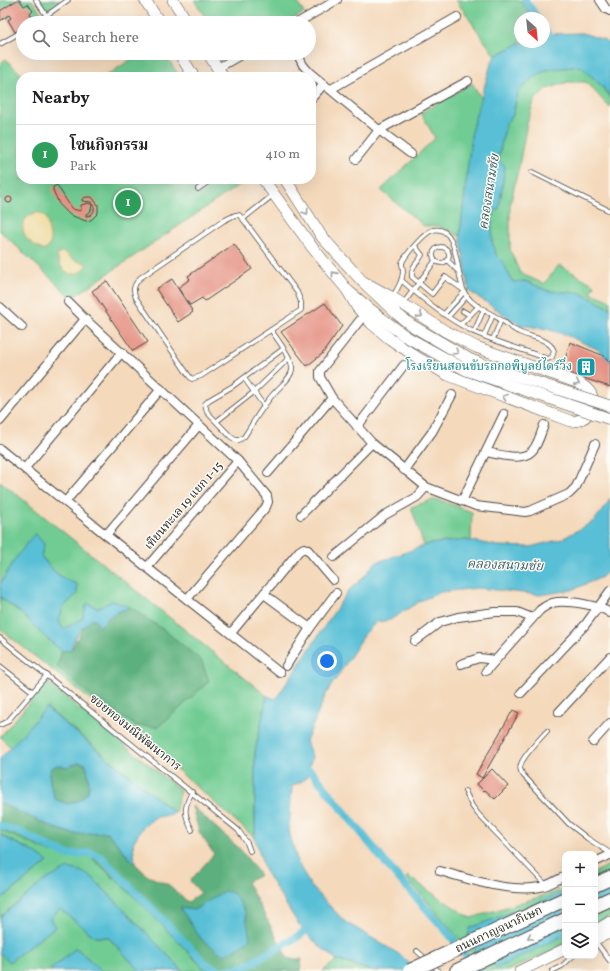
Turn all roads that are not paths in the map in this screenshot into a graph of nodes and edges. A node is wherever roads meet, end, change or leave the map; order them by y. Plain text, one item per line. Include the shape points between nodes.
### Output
1 (36, 0) edge
2 (68, 0) edge
3 (146, 0) edge
4 (173, 0) edge
5 (337, 0) edge
6 (600, 0) edge
7 (610, 12) edge
8 (46, 16) joint
9 (156, 16) edge
10 (183, 16) edge
11 (309, 16) edge
12 (457, 17) dead end
13 (16, 35) edge
14 (0, 44) edge
15 (183, 60) edge
16 (212, 60) edge
17 (236, 60) edge
18 (300, 60) edge
19 (191, 72) edge
20 (219, 72) edge
21 (221, 72) edge
22 (309, 72) edge
23 (316, 78) edge
24 (468, 81) dead end
25 (328, 87) junction
26 (316, 95) edge
27 (379, 130) junction
28 (411, 154) dead end
29 (356, 159) dead end
30 (532, 172) dead end
31 (204, 184) edge
32 (266, 184) edge
33 (288, 184) edge
34 (198, 188) dead end
35 (273, 195) junction
36 (610, 211) edge
37 (243, 219) junction
38 (453, 244) junction
39 (415, 246) junction
40 (448, 250) junction
41 (447, 260) junction
42 (434, 261) junction
43 (459, 271) junction
44 (401, 280) junction
45 (362, 281) junction
46 (418, 283) junction
47 (413, 290) junction
48 (463, 290) junction
49 (348, 291) junction
50 (467, 296) junction
51 (392, 297) junction
52 (68, 302) dead end
53 (403, 304) junction
54 (479, 306) junction
55 (0, 307) edge
56 (484, 310) junction
57 (463, 312) dead end
58 (364, 315) junction
59 (470, 315) junction
60 (493, 315) junction
61 (446, 316) junction
62 (85, 319) junction
63 (501, 320) junction
64 (461, 324) junction
65 (22, 327) dead end
66 (271, 330) junction
67 (474, 332) junction
68 (484, 336) junction
69 (493, 339) junction
70 (283, 349) junction
71 (122, 352) junction
72 (289, 358) junction
73 (404, 365) dead end
74 (244, 378) junction
75 (160, 389) junction
76 (254, 392) junction
77 (452, 395) dead end
78 (332, 398) junction
79 (264, 406) junction
80 (610, 406) edge
81 (504, 414) dead end
82 (610, 419) edge
83 (0, 421) edge
84 (216, 421) junction
85 (199, 425) junction
86 (544, 425) dead end
87 (357, 427) junction
88 (372, 443) junction
89 (595, 444) dead end
90 (0, 449) edge
91 (486, 452) junction
92 (238, 461) junction
93 (25, 468) junction
94 (404, 470) junction
95 (268, 473) dead end
96 (426, 487) junction
97 (66, 501) junction
98 (462, 501) junction
99 (301, 515) dead end
100 (106, 535) junction
101 (334, 557) dead end
102 (147, 567) junction
103 (333, 580) dead end
104 (610, 591) edge
105 (336, 593) dead end
106 (264, 594) junction
107 (187, 599) junction
108 (598, 607) junction
109 (610, 613) edge
110 (532, 618) junction
111 (310, 628) junction
112 (231, 633) junction
113 (0, 638) edge
114 (416, 641) dead end
115 (610, 657) edge
116 (496, 660) junction
117 (461, 664) dead end
118 (0, 666) edge
119 (286, 666) dead end
120 (486, 671) dead end
121 (280, 673) dead end
122 (47, 675) junction
123 (32, 691) junction
124 (521, 693) dead end
125 (559, 712) dead end
126 (610, 723) edge
127 (0, 725) edge
128 (547, 731) dead end
129 (593, 742) dead end
130 (465, 791) dead end
131 (192, 792) junction
132 (192, 830) dead end
133 (250, 851) dead end
134 (610, 854) edge
135 (598, 860) edge
136 (440, 871) dead end
137 (562, 878) edge
138 (610, 878) edge
139 (598, 884) edge
140 (546, 886) junction
141 (610, 899) edge
142 (562, 900) edge
143 (598, 905) edge
144 (562, 921) edge
145 (610, 922) edge
146 (610, 927) edge
147 (598, 929) edge
148 (598, 933) edge
149 (610, 933) edge
150 (598, 939) edge
151 (598, 944) edge
152 (562, 950) edge
153 (417, 951) dead end
154 (570, 959) edge
155 (610, 961) edge
156 (410, 971) edge
157 (439, 971) edge
158 (457, 971) edge
159 (520, 971) edge
160 (552, 971) edge

1 - 8 lane
2 - 8 lane
3 - 9 main road
4 - 10 main road
5 - 11 street
6 - 7 street
12 - 25 street
13 - 14 lane
15 - 19 main road
16 - 20 main road
17 - 21 street
18 - 22 street
23 - 25 street
24 - 27 street
25 - 26 street
25 - 27 street
27 - 28 street
27 - 29 street
30 - 36 lane
31 - 34 lane
32 - 35 main road
33 -> 45 main road via 322,237
35 - 37 lane
49 -> 35 main road
37 - 66 lane via 297,292 301,302 301,310
37 - 66 lane via 235,215 223,221 140,278 135,283 133,291 192,379
38 - 39 lane via 446,233 435,229 429,231
38 - 40 lane
38 - 43 lane
39 - 44 lane via 402,263
39 - 46 lane via 422,255 411,271 412,277
40 - 41 lane
40 - 42 lane via 436,248 432,255
41 - 42 lane via 442,263
41 - 43 lane
42 - 46 lane
43 - 48 lane
44 - 47 lane
44 - 51 lane
45 - 51 main road
45 -> 80 main road, bridge via 411,325 469,359
46 - 47 lane
46 - 48 lane via 432,294 445,277
47 - 53 lane
47 - 61 lane
48 - 50 lane
48 - 61 lane
49 - 58 main road
49 - 82 main road, bridge via 405,336 466,370
50 - 54 lane
50 - 61 lane
51 - 53 main road
52 - 62 street
53 -> 58 main road via 476,347 579,383 591,394 593,406 590,412 576,422 570,421 448,375 390,339
54 - 56 lane
54 - 59 lane
55 - 65 street
56 - 60 lane
56 - 67 lane
57 - 59 lane
58 - 78 street via 320,371 320,377
59 - 64 lane
60 - 63 lane
60 - 68 lane
61 - 64 lane
62 - 71 street
62 - 83 street
63 - 69 lane
63 - 69 lane via 516,331 553,346 552,357 548,359
64 - 67 lane
66 - 70 lane
67 - 68 lane
68 - 69 lane
70 - 72 lane
70 - 74 lane
71 - 75 street
71 - 93 street
72 - 76 lane
72 - 79 lane via 292,370 290,377
73 - 87 street
74 - 76 lane
74 - 84 lane via 206,404 207,412
75 - 85 street
75 - 97 street
76 - 79 lane
76 - 84 lane
77 - 94 street via 432,432
78 - 87 street
78 - 95 street
79 - 84 lane via 244,437 239,440 231,437
81 - 91 street
85 - 92 street
85 - 100 street
86 - 91 street via 534,448 526,455
87 - 88 street
88 - 94 street
88 - 99 street
89 - 98 street via 576,487 562,497 526,512 476,506
90 - 93 street
91 - 98 street
92 - 102 street, เทียนทะเล 19 แยก 1-15
92 - 107 street via 267,496 268,502
93 - 97 street
94 - 96 street
96 - 98 street
96 - 101 street via 417,497 385,515
97 - 100 street
100 - 102 street
102 - 107 street
103 - 106 street via 304,548
104 - 108 street
105 - 111 street
106 - 111 street
106 - 112 street
107 - 112 street
108 - 109 street
108 - 110 street via 558,602 547,605
108 - 124 street via 585,625
110 - 114 street via 517,612 458,617 440,622
110 - 116 street
111 - 119 street
112 - 121 street
113 - 122 lane, ซอยทองมณีพัฒนาการ
115 - 125 street
116 - 117 street via 479,658
116 - 120 street
118 - 123 lane
122 - 123 lane
122 - 131 lane, ซอยทองมณีพัฒนาการ
123 - 127 lane via 7,722
126 - 129 street
128 - 134 lane via 523,760 520,765 521,771 570,824
130 - 140 lane via 478,814
131 - 132 lane via 184,809
131 - 133 lane, ซอยทองมณีพัฒนาการ via 238,830
134 - 135 street
136 - 140 street via 485,884 520,888
137 - 140 street
138 - 139 highway
141 - 143 highway
142 - 156 highway, ถนนกาญจนาภิเษก, bridge
144 -> 158 highway, ถนนกาญจนาภิเษก
145 - 147 main road
146 - 148 main road
149 - 150 main road
151 - 155 lane
152 - 159 main road
153 - 157 lane
154 - 160 lane

